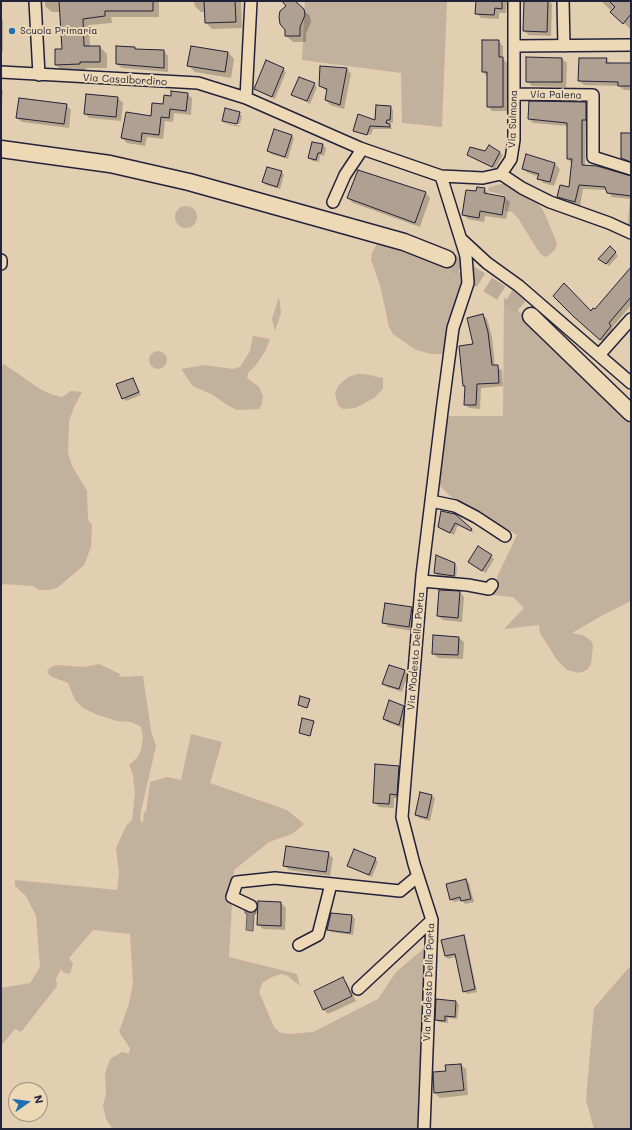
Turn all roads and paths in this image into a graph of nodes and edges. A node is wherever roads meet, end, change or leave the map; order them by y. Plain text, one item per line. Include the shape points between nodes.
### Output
1 (35, 1) edge
2 (250, 1) edge
3 (514, 1) edge
4 (563, 1) edge
5 (631, 45) edge
6 (514, 46) junction
7 (564, 46) junction
8 (1, 72) edge
9 (39, 75) junction
10 (514, 94) junction
11 (246, 98) junction
12 (360, 148) junction
13 (1, 149) edge
14 (631, 169) edge
15 (501, 174) junction
16 (441, 176) junction
17 (333, 202) dead end
18 (631, 234) edge
19 (460, 238) junction
20 (446, 259) tunnel mouth
21 (1, 260) edge
22 (1, 264) edge
23 (531, 316) tunnel mouth
24 (631, 319) edge
25 (600, 355) junction
26 (631, 383) edge
27 (631, 413) edge
28 (431, 501) junction
29 (505, 536) dead end
30 (422, 581) junction
31 (492, 585) dead end
32 (418, 876) junction
33 (331, 884) junction
34 (251, 906) dead end
35 (432, 920) junction
36 (299, 945) dead end
37 (358, 989) dead end
38 (424, 1129) edge

1 - 9 street
2 - 11 street
3 - 6 street, Via Sulmona
4 - 7 street
5 - 7 street
6 - 7 street
6 - 10 street, Via Sulmona
8 - 9 street, Via Casalbordino
9 - 11 street, Via Casalbordino via 198,84
10 - 14 street, Via Palena via 593,95 593,157
10 - 15 street, Via Sulmona via 511,159
11 - 12 street, Via Casalbordino
12 - 16 street, Via Casalbordino
12 - 17 street
13 - 20 highway via 150,172 404,242
15 - 16 street via 483,178
15 - 18 street via 550,202 609,223
16 - 19 street, Via Modesto Della Porta
19 - 25 street
19 - 28 street, Via Modesto Della Porta via 466,256 468,283 452,328
21 - 22 street
23 - 27 highway
24 - 25 street
25 - 26 street
28 - 29 street via 455,506
28 - 30 street, Via Modesto Della Porta
30 - 31 street via 489,589
30 - 32 street, Via Modesto Della Porta via 402,816
32 - 33 street via 400,891
32 - 35 street, Via Modesto Della Porta
33 - 34 street via 275,878 237,882 232,897
33 - 36 street via 318,935
35 - 37 street
35 - 38 street, Via Modesto Della Porta

